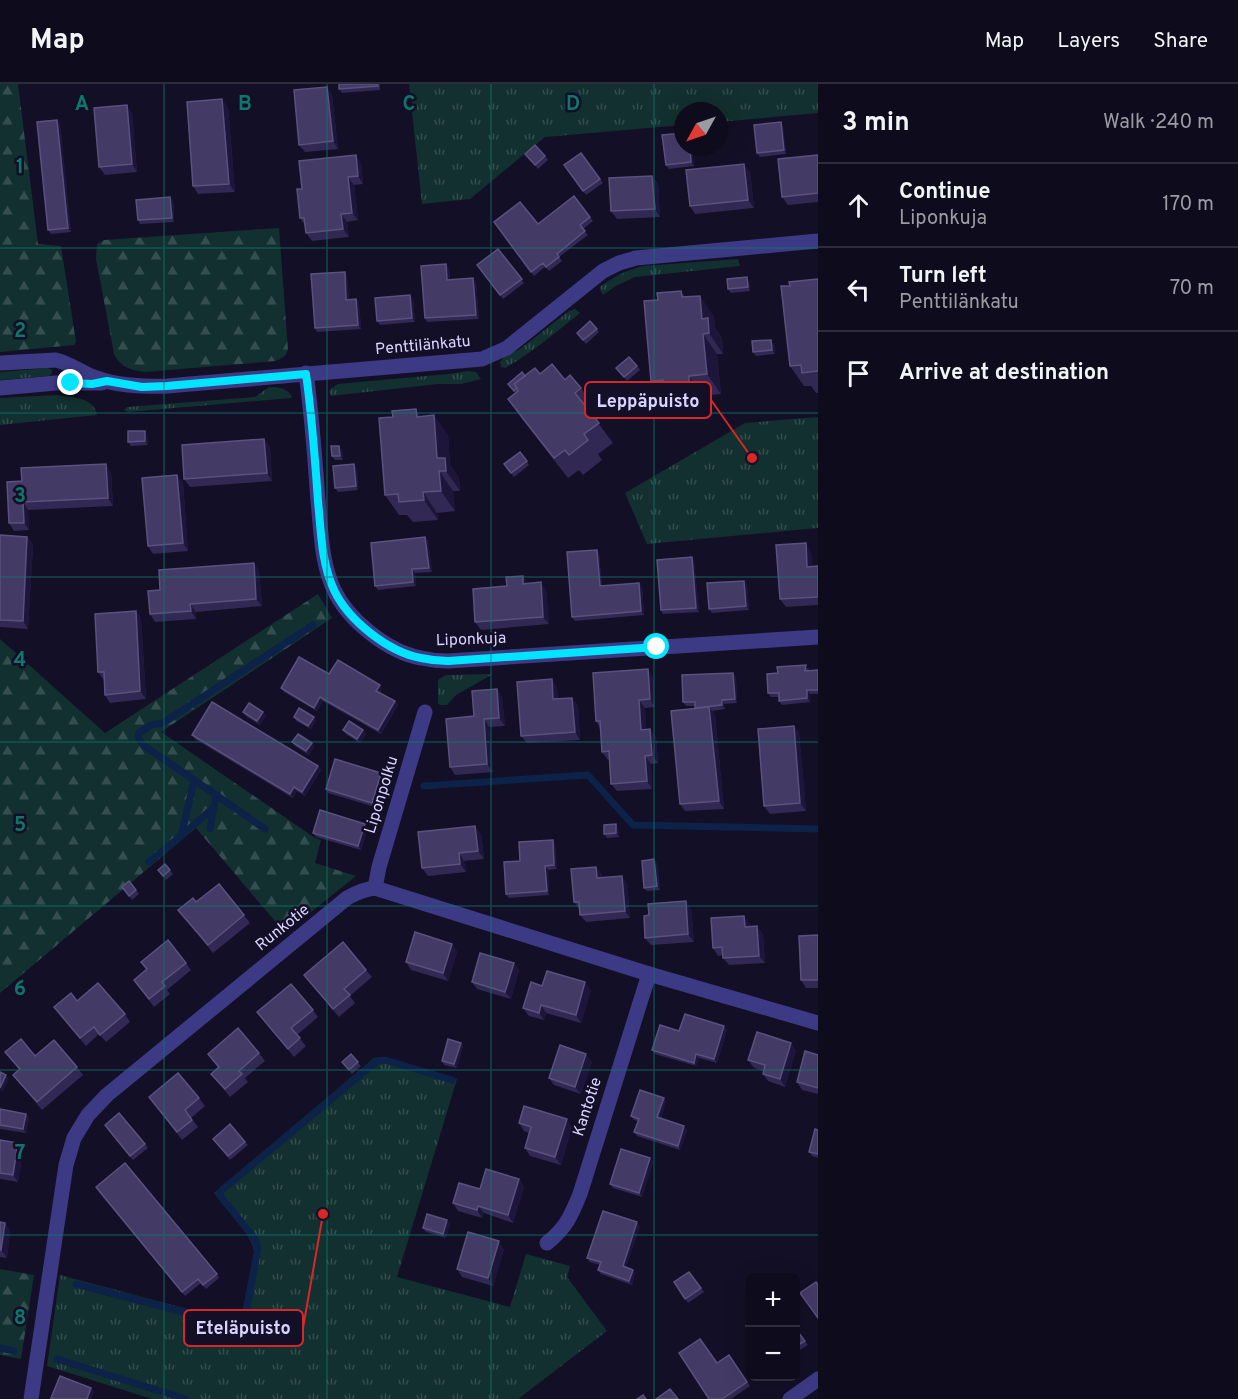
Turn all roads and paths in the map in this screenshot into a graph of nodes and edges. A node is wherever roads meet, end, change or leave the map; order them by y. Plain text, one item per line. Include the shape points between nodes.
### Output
1 (818, 241) edge
2 (0, 363) edge
3 (306, 374) junction
4 (107, 381) junction
5 (0, 388) edge
6 (818, 637) edge
7 (425, 712) dead end
8 (375, 888) junction
9 (649, 974) junction
10 (818, 1023) edge
11 (547, 1243) dead end
12 (818, 1379) edge
13 (31, 1399) edge
14 (790, 1399) edge

1 - 3 street, Penttilänkatu via 636,258 619,263 603,271 507,348 482,359
2 - 4 street, Penttilänkatu via 56,360
3 - 4 street, Penttilänkatu via 167,386
3 - 6 street, Liponkuja via 326,570 342,606 379,639 402,652 448,661
4 - 5 street, Penttilänkatu
7 - 8 street, Liponpolku
8 - 9 street
8 - 13 street, Runkotie via 347,898 107,1095 88,1115 74,1138 66,1165
9 - 10 street
9 - 11 street, Kantotie via 580,1194 560,1233
12 - 14 street

